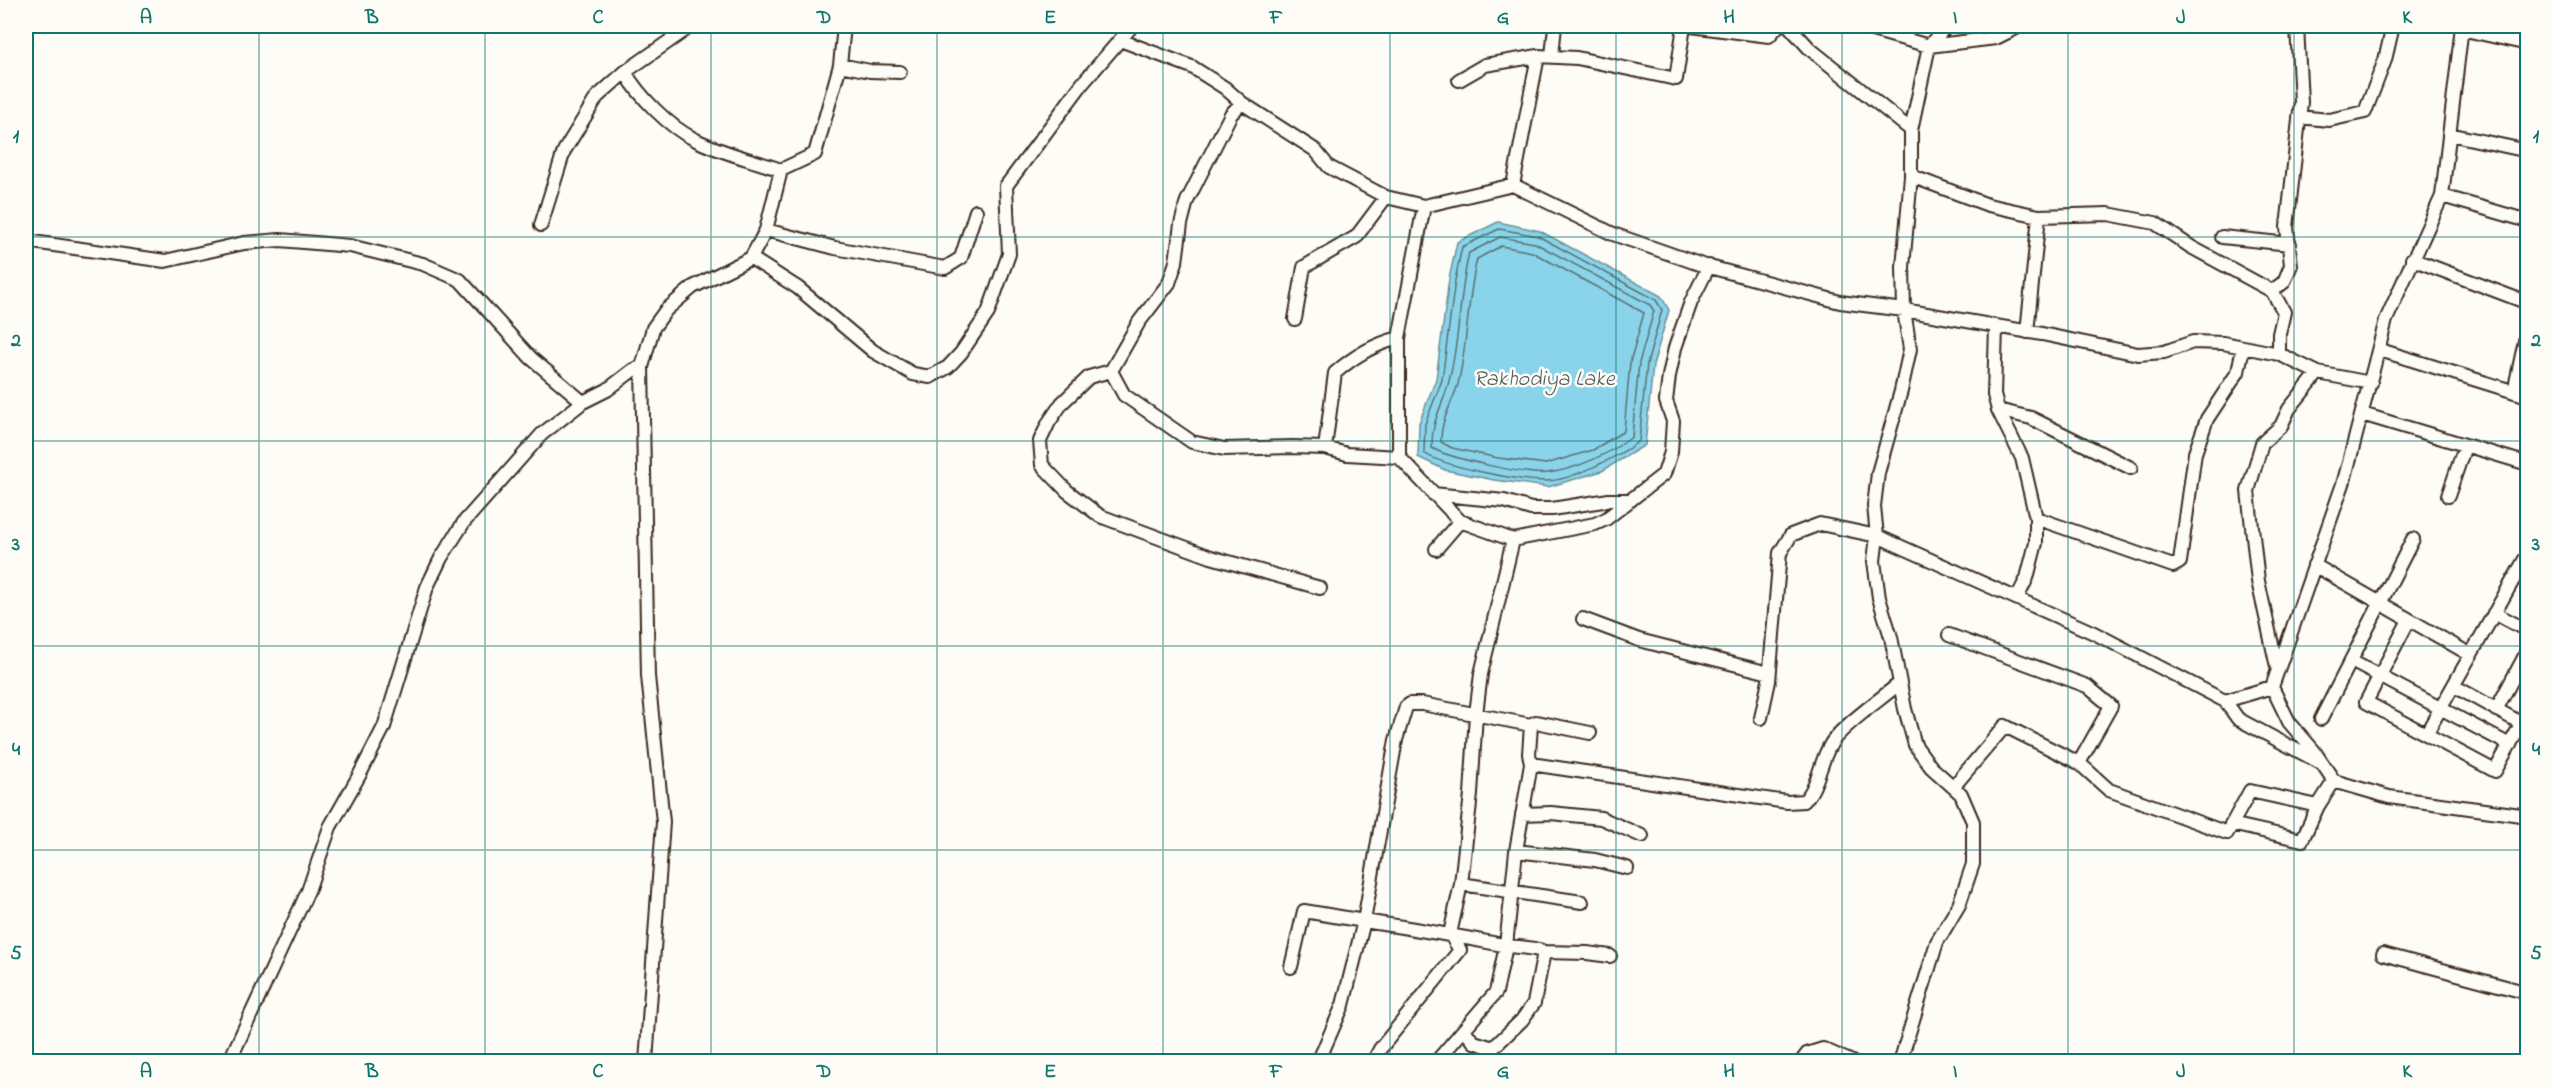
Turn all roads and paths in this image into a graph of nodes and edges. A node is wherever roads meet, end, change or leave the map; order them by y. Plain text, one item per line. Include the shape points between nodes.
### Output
1 (691, 26) edge
2 (844, 26) edge
3 (1132, 26) edge
4 (1555, 26) edge
5 (1684, 26) edge
6 (1691, 26) edge
7 (1778, 26) edge
8 (1789, 26) edge
9 (1858, 26) edge
10 (1946, 26) edge
11 (2020, 26) edge
12 (2297, 26) edge
13 (2393, 26) edge
14 (2461, 27) edge
15 (1120, 40) junction
16 (2528, 44) edge
17 (1929, 46) junction
18 (1538, 56) junction
19 (1552, 56) junction
20 (840, 65) junction
21 (625, 72) junction
22 (900, 72) dead end
23 (1459, 80) dead end
24 (1242, 103) junction
25 (2299, 117) junction
26 (1911, 130) junction
27 (2449, 134) junction
28 (2528, 151) edge
29 (781, 170) junction
30 (1911, 176) junction
31 (1513, 185) junction
32 (2442, 196) junction
33 (1386, 197) junction
34 (1424, 206) junction
35 (976, 211) dead end
36 (2039, 216) junction
37 (2528, 221) edge
38 (541, 225) dead end
39 (766, 230) junction
40 (2223, 237) dead end
41 (26, 241) edge
42 (2290, 244) junction
43 (751, 258) junction
44 (2412, 260) junction
45 (1709, 266) junction
46 (2272, 291) junction
47 (2528, 303) edge
48 (1904, 310) junction
49 (1295, 319) dead end
50 (1996, 327) junction
51 (2027, 332) junction
52 (2527, 334) edge
53 (1399, 339) junction
54 (2243, 347) junction
55 (2380, 350) junction
56 (2279, 354) junction
57 (642, 367) junction
58 (1111, 371) junction
59 (2318, 373) junction
60 (2371, 383) junction
61 (2514, 392) junction
62 (2528, 396) edge
63 (583, 402) junction
64 (1998, 410) junction
65 (2362, 414) junction
66 (2465, 446) junction
67 (1325, 448) junction
68 (1399, 457) junction
69 (2528, 465) edge
70 (2131, 468) dead end
71 (1433, 494) junction
72 (2448, 496) dead end
73 (1631, 500) junction
74 (2036, 518) junction
75 (1460, 521) junction
76 (1877, 536) junction
77 (2412, 539) dead end
78 (1513, 540) junction
79 (1436, 549) dead end
80 (2525, 559) dead end
81 (2314, 564) junction
82 (1320, 588) dead end
83 (2017, 598) junction
84 (2381, 603) junction
85 (2494, 614) junction
86 (1583, 619) dead end
87 (2409, 620) junction
88 (2528, 631) edge
89 (1949, 635) dead end
90 (2528, 650) edge
91 (2471, 656) junction
92 (2351, 661) junction
93 (2278, 670) junction
94 (1769, 673) junction
95 (2380, 675) junction
96 (1900, 682) junction
97 (2454, 686) junction
98 (2272, 687) junction
99 (2225, 700) junction
100 (2441, 707) junction
101 (2496, 710) junction
102 (1476, 714) junction
103 (1761, 718) dead end
104 (2321, 719) dead end
105 (2525, 721) edge
106 (1531, 725) junction
107 (1590, 733) dead end
108 (2426, 734) junction
109 (2510, 745) junction
110 (2079, 763) junction
111 (1531, 764) junction
112 (2322, 764) junction
113 (2334, 781) junction
114 (1953, 787) junction
115 (2318, 806) junction
116 (1522, 814) junction
117 (2528, 816) edge
118 (2232, 824) junction
119 (1642, 836) dead end
120 (1516, 851) junction
121 (1627, 868) dead end
122 (1461, 884) junction
123 (1513, 891) junction
124 (1582, 902) dead end
125 (1364, 921) junction
126 (1450, 934) junction
127 (1506, 946) junction
128 (1544, 952) junction
129 (2383, 954) dead end
130 (1610, 956) dead end
131 (1291, 967) dead end
132 (2528, 993) edge
133 (1464, 1030) junction
134 (229, 1062) edge
135 (646, 1062) edge
136 (1318, 1062) edge
137 (1373, 1062) edge
138 (1436, 1062) edge
139 (1801, 1062) edge
140 (1852, 1062) edge
141 (1900, 1062) edge

1 - 21 street
2 - 20 street
3 - 15 street
4 - 19 street
5 - 19 street via 1676,79
6 - 7 street via 1769,36
8 - 26 street via 1810,49
9 - 17 street
10 - 17 street
11 - 17 street via 1996,38
12 - 25 street
13 - 25 street via 2365,112 2329,120
14 - 16 street
14 - 27 street
15 - 24 street via 1192,66
15 - 43 street via 1006,186 1009,254 988,313 961,353 930,377 913,374 873,351 798,288
17 - 26 street
18 - 19 street
18 - 23 street via 1485,64
18 - 31 street
20 - 22 street
20 - 29 street via 815,154
21 - 29 street via 636,91 694,139
21 - 38 street via 597,97 564,151
24 - 33 street via 1316,150 1329,167
24 - 58 street via 1231,114 1187,201 1169,283 1138,322
25 - 42 street via 2287,227
26 - 30 street
27 - 28 street
27 - 32 street
29 - 39 street
30 - 36 street via 1988,205
30 - 48 street via 1903,267
31 - 34 street
31 - 45 street via 1613,234
32 - 37 street
32 - 44 street
33 - 34 street
33 - 49 street via 1356,237 1304,267
34 - 53 street
35 - 39 street via 962,258 945,268 835,248
36 - 46 street via 2108,214 2155,223
36 - 51 street
39 - 43 street
40 - 42 street
41 - 63 street via 165,261 244,243 280,240 350,246 423,264 460,280 531,358
42 - 46 street via 2291,265 2284,282
43 - 57 street via 693,287 666,310 653,328
44 - 47 street
44 - 55 street via 2386,320
45 - 48 street via 1840,302
45 - 73 street via 1675,348 1666,401 1672,421 1671,452 1664,474
46 - 56 street via 2284,312
48 - 50 street
48 - 76 street via 1910,349 1878,473 1874,506
50 - 51 street
50 - 64 street via 1994,395
51 - 54 street via 2138,354 2164,352 2193,342
52 - 61 street
53 - 67 street via 1386,341 1350,359 1335,373
53 - 68 street
54 - 56 street
54 - 74 street via 2238,372 2207,419 2195,453 2180,562 2173,566
55 - 60 street
55 - 61 street
56 - 59 street
57 - 63 street
57 - 135 street via 648,676 663,822
58 - 67 street via 1124,395 1192,442 1224,450
58 - 82 street via 1089,377 1049,422 1040,441 1042,465 1054,478 1100,516 1211,557
59 - 60 street
59 - 93 street via 2289,409 2281,426 2262,443 2248,492 2258,581
60 - 65 street
61 - 62 street
63 - 134 street via 542,434 464,522 441,558 427,587 384,727 330,826 308,891
64 - 70 street via 2031,418
64 - 74 street via 2022,458
65 - 66 street
65 - 81 street via 2344,481
66 - 69 street
66 - 72 street
67 - 68 street via 1347,454
68 - 71 street
71 - 73 street via 1552,510
71 - 75 street
73 - 78 street via 1595,524
74 - 83 street via 2036,543
75 - 78 street
75 - 79 street
76 - 83 street
76 - 94 street via 1820,524 1791,535 1780,553
76 - 96 street via 1874,561 1879,598 1892,637
77 - 84 street
78 - 102 street via 1481,674
80 - 85 street
81 - 84 street
81 - 93 street
83 - 99 street
84 - 87 street
84 - 92 street
85 - 88 street
85 - 91 street
86 - 94 street via 1639,640
87 - 91 street
87 - 95 street
89 - 110 street via 2087,686 2111,706
90 - 101 street
91 - 97 street
92 - 95 street
92 - 104 street
93 - 98 street
94 - 103 street
95 - 100 street
95 - 108 street via 2366,702
96 - 111 street via 1836,737 1804,801 1787,802
96 - 114 street via 1915,746
97 - 100 street
97 - 101 street
98 - 99 street
98 - 112 street via 2289,722
99 - 112 street via 2238,718
100 - 108 street
100 - 109 street
101 - 105 street
102 - 106 street
102 - 122 street
102 - 125 street via 1422,704 1406,707 1396,740
105 - 109 street
106 - 107 street via 1536,722
106 - 111 street
108 - 109 street via 2495,771
110 - 114 street via 2004,726
110 - 118 street via 2109,790 2226,833
111 - 116 street
112 - 113 street
113 - 115 street
113 - 117 street via 2389,796
114 - 141 street via 1961,794 1973,822 1973,864 1959,905 1937,942
115 - 118 street via 2250,791
115 - 118 street via 2302,840
116 - 119 street via 1601,818
116 - 120 street
120 - 121 street via 1595,860
120 - 123 street
122 - 123 street
122 - 126 street
123 - 124 street
123 - 127 street
125 - 126 street
125 - 131 street via 1304,911
125 - 136 street via 1343,1005
126 - 127 street
126 - 137 street via 1460,950
127 - 128 street
127 - 133 street via 1496,992
128 - 130 street
128 - 133 street via 1534,1003 1522,1020 1493,1048 1474,1042
129 - 132 street
133 - 138 street
139 - 140 street via 1807,1054 1823,1048

